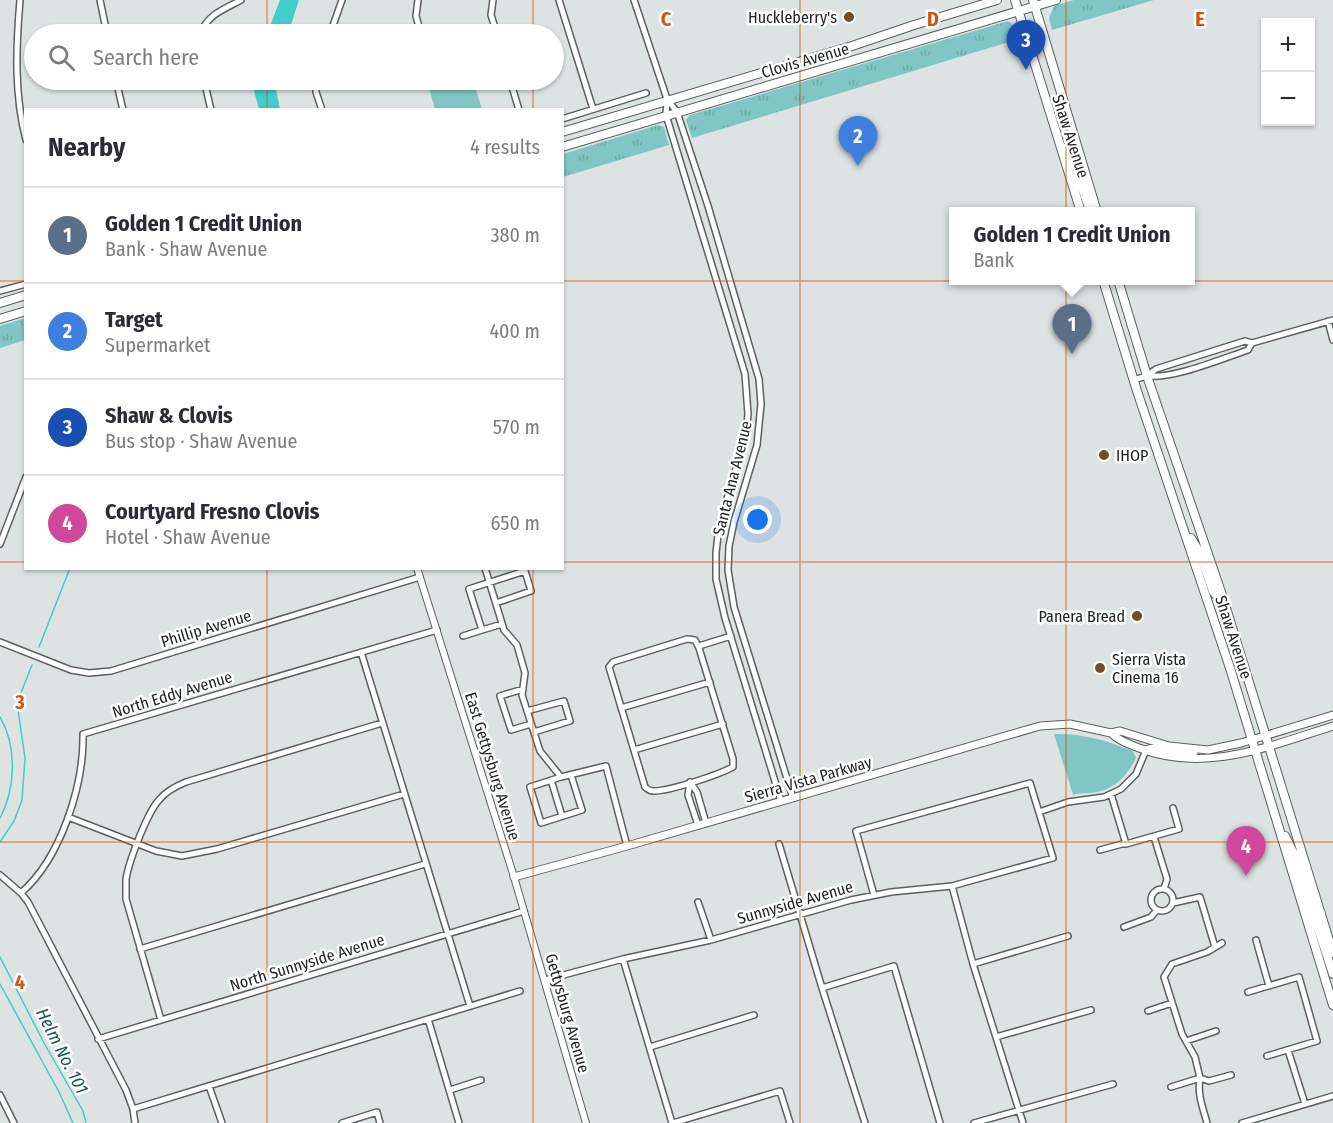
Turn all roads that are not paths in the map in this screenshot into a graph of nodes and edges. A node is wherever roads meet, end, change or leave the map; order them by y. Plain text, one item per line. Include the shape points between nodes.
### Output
1 (20, 0) edge
2 (100, 0) edge
3 (241, 0) edge
4 (342, 0) edge
5 (418, 0) edge
6 (493, 0) edge
7 (559, 0) edge
8 (634, 0) edge
9 (997, 0) edge
10 (1015, 0) edge
11 (1056, 0) edge
12 (1034, 3) edge
13 (1018, 11) junction
14 (105, 24) edge
15 (204, 24) edge
16 (334, 24) edge
17 (418, 24) edge
18 (493, 24) edge
19 (118, 90) edge
20 (206, 90) edge
21 (318, 90) edge
22 (513, 90) edge
23 (646, 93) dead end
24 (667, 99) junction
25 (123, 108) edge
26 (211, 108) edge
27 (322, 108) edge
28 (518, 108) edge
29 (593, 109) junction
30 (677, 112) junction
31 (666, 115) junction
32 (564, 118) edge
33 (24, 131) edge
34 (564, 131) edge
35 (1058, 139) junction
36 (564, 146) edge
37 (1079, 207) edge
38 (1091, 207) edge
39 (1095, 207) edge
40 (24, 285) edge
41 (1104, 285) edge
42 (1120, 285) edge
43 (0, 291) edge
44 (24, 296) edge
45 (0, 303) edge
46 (24, 312) edge
47 (0, 319) edge
48 (1330, 320) edge
49 (1333, 340) edge
50 (1252, 344) junction
51 (1147, 376) junction
52 (1133, 380) junction
53 (24, 482) edge
54 (1184, 526) junction
55 (0, 544) edge
56 (418, 570) edge
57 (486, 570) edge
58 (420, 577) junction
59 (489, 582) junction
60 (1223, 597) junction
61 (496, 603) junction
62 (502, 624) junction
63 (436, 630) junction
64 (482, 630) junction
65 (463, 636) dead end
66 (731, 636) junction
67 (0, 642) edge
68 (699, 646) junction
69 (360, 652) junction
70 (710, 682) junction
71 (523, 689) junction
72 (621, 708) junction
73 (528, 711) junction
74 (1333, 715) edge
75 (382, 723) junction
76 (531, 724) junction
77 (723, 724) junction
78 (1333, 726) edge
79 (534, 732) junction
80 (1111, 732) junction
81 (1266, 736) junction
82 (1252, 740) junction
83 (1269, 746) junction
84 (634, 750) junction
85 (1146, 750) junction
86 (1208, 750) junction
87 (1255, 750) junction
88 (570, 775) junction
89 (561, 777) junction
90 (552, 780) junction
91 (690, 782) junction
92 (404, 794) junction
93 (1112, 794) junction
94 (793, 798) junction
95 (781, 801) junction
96 (1173, 808) dead end
97 (1039, 812) junction
98 (561, 816) junction
99 (1276, 816) junction
100 (68, 817) junction
101 (702, 824) junction
102 (1154, 837) junction
103 (779, 844) dead end
104 (1126, 844) junction
105 (138, 845) junction
106 (627, 846) junction
107 (1100, 850) dead end
108 (425, 864) junction
109 (0, 875) edge
110 (514, 877) junction
111 (952, 886) junction
112 (1164, 889) junction
113 (21, 892) junction
114 (874, 895) junction
115 (698, 902) dead end
116 (1173, 903) junction
117 (1157, 910) junction
118 (524, 911) junction
119 (1305, 912) junction
120 (1321, 913) junction
121 (801, 914) junction
122 (1124, 927) dead end
123 (447, 935) junction
124 (1068, 936) dead end
125 (711, 940) junction
126 (1256, 940) dead end
127 (1222, 943) dead end
128 (1215, 947) junction
129 (140, 949) junction
130 (1333, 953) edge
131 (623, 959) junction
132 (973, 964) junction
133 (1333, 974) edge
134 (545, 980) junction
135 (1269, 986) junction
136 (822, 988) junction
137 (520, 991) dead end
138 (1248, 992) dead end
139 (1172, 1003) junction
140 (1333, 1005) edge
141 (470, 1006) junction
142 (1091, 1010) dead end
143 (1148, 1011) dead end
144 (754, 1015) dead end
145 (428, 1019) junction
146 (161, 1020) junction
147 (1216, 1031) dead end
148 (996, 1037) junction
149 (98, 1039) junction
150 (1186, 1041) junction
151 (650, 1047) junction
152 (1288, 1050) junction
153 (1267, 1056) dead end
154 (1231, 1075) dead end
155 (1200, 1078) junction
156 (481, 1080) dead end
157 (1113, 1084) dead end
158 (209, 1086) junction
159 (1171, 1087) dead end
160 (450, 1090) junction
161 (0, 1095) edge
162 (1333, 1096) edge
163 (1305, 1104) junction
164 (133, 1109) junction
165 (1019, 1110) junction
166 (14, 1123) edge
167 (135, 1123) edge
168 (222, 1123) edge
169 (342, 1123) edge
170 (380, 1123) edge
171 (459, 1123) edge
172 (586, 1123) edge
173 (672, 1123) edge
174 (789, 1123) edge
175 (865, 1123) edge
176 (940, 1123) edge
177 (974, 1123) edge
178 (1023, 1123) edge
179 (1208, 1123) edge
180 (1242, 1123) edge

1 - 33 street via 17,74
2 - 14 street
3 - 15 street
4 - 16 street
5 - 17 street
6 - 18 street
7 - 29 street
8 - 24 street, Santa Ana Avenue
9 - 24 main road, Clovis Avenue
10 - 13 main road, Shaw Avenue
11 - 12 main road, Clovis Avenue
12 - 13 main road, Clovis Avenue
12 - 39 main road, Shaw Avenue
13 - 30 main road, Clovis Avenue
13 - 35 main road, Shaw Avenue
19 - 25 street
20 - 26 street
21 - 27 street
22 - 28 street
23 - 29 street
24 - 30 street, Santa Ana Avenue
24 - 31 street, Santa Ana Avenue
24 - 34 main road, Clovis Avenue
29 - 32 street
30 - 31 main road, Clovis Avenue
30 - 94 street, Santa Ana Avenue via 759,379 757,445 734,522 728,570 734,607
31 - 36 main road, Clovis Avenue
31 - 66 street, Santa Ana Avenue via 741,358 747,391 746,435 716,553 719,596
35 - 37 main road, Shaw Avenue
35 - 38 main road via 1072,160
40 - 43 street
41 - 52 main road, Shaw Avenue
42 - 51 main road, Shaw Avenue
44 - 45 main road
46 - 47 main road
48 - 49 street
48 - 50 street
50 - 51 street via 1248,350 1160,377
50 - 51 street via 1245,341 1222,347 1156,369
51 - 52 street
51 - 60 main road, Shaw Avenue
52 - 54 main road, Shaw Avenue
53 - 55 street
54 - 60 main road via 1199,551 1213,591
54 - 82 main road, Shaw Avenue
56 - 58 street
57 - 59 street
58 - 63 street
58 - 67 street, Phillip Avenue via 111,671 71,670
59 - 61 street
59 - 61 street via 525,571 531,591
59 - 64 street via 469,589
60 - 81 main road, Shaw Avenue
61 - 62 street
62 - 64 street
62 - 71 street via 517,645 525,673
63 - 69 street, North Eddy Avenue
63 - 110 street, East Gettysburg Avenue
64 - 65 street
66 - 68 street
66 - 95 street, Santa Ana Avenue
68 - 70 street
68 - 72 street via 695,640 687,639 614,662 609,667
69 - 75 street
69 - 100 street, North Eddy Avenue via 83,734 81,774
70 - 72 street
70 - 77 street
71 - 73 street
71 - 76 street via 500,696 511,730
72 - 84 street
73 - 76 street
73 - 79 street via 564,701 570,721
74 - 81 main road
75 - 92 street
75 - 105 street via 176,786 151,810
76 - 79 street
77 - 84 street
77 - 91 street via 733,767
78 - 83 main road
79 - 89 street via 540,751
80 - 85 main road, Sierra Vista Parkway via 1117,739
80 - 86 main road, Sierra Vista Parkway via 1120,731 1179,748
80 - 94 main road, Sierra Vista Parkway via 1070,724 1040,726
81 - 82 main road
81 - 83 main road, Shaw Avenue
82 - 86 main road, Sierra Vista Parkway
82 - 87 main road, Shaw Avenue
83 - 87 main road
83 - 120 main road, Shaw Avenue
84 - 91 street via 645,787 650,791
85 - 86 main road via 1153,747 1186,754
85 - 87 main road, Sierra Vista Parkway via 1193,760
85 - 93 street via 1136,774
87 - 99 main road, Shaw Avenue
88 - 89 street
88 - 98 street via 582,810
88 - 106 street via 606,766
89 - 90 street
90 - 98 street
90 - 98 street via 530,787 541,823
91 - 101 street via 697,792
92 - 105 street via 200,853 170,855
92 - 108 street
93 - 97 street
93 - 104 street
94 - 95 main road, Sierra Vista Parkway
95 - 101 main road, Sierra Vista Parkway
96 - 102 street via 1179,829
97 - 111 street, Sunnyside Avenue via 1053,858
97 - 114 street via 1030,783 856,831
99 - 119 main road, Shaw Avenue
99 - 120 main road via 1295,856 1311,908
100 - 105 street
100 - 113 street, North Eddy Avenue via 48,859
101 - 106 main road, Sierra Vista Parkway
102 - 104 street
102 - 112 street via 1167,879
103 - 121 street
104 - 107 street
105 - 129 street via 126,880 126,898
106 - 110 main road, Sierra Vista Parkway
108 - 123 street
108 - 129 street
109 - 113 street
110 - 118 street, East Gettysburg Avenue
111 - 114 street, Sunnyside Avenue
111 - 132 street
112 - 116 street
112 - 117 street via 1155,891 1152,897
113 - 149 street
114 - 121 street, Sunnyside Avenue
115 - 125 street
116 - 117 street via 1165,911
116 - 128 street via 1200,897
117 - 122 street via 1151,917
118 - 123 street, North Sunnyside Avenue
118 - 134 street, Gettysburg Avenue
119 - 133 main road via 1315,919
119 - 140 main road, Shaw Avenue
120 - 130 main road, Shaw Avenue
121 - 125 street, Sunnyside Avenue
121 - 136 street
123 - 141 street
123 - 146 street, North Sunnyside Avenue
124 - 132 street
125 - 131 street, Sunnyside Avenue
126 - 135 street
127 - 128 street
128 - 139 street via 1172,964 1164,977
129 - 146 street
131 - 134 street, Sunnyside Avenue
131 - 151 street
132 - 148 street
134 - 172 street, Gettysburg Avenue
135 - 138 street
135 - 152 street via 1299,977 1317,1041
136 - 175 street
136 - 176 street via 894,966
137 - 141 street
139 - 143 street
139 - 150 street
141 - 145 street
142 - 148 street
144 - 151 street
145 - 158 street
145 - 160 street
146 - 149 street, North Sunnyside Avenue
147 - 150 street
148 - 165 street
149 - 164 street
150 - 155 street
151 - 173 street
152 - 153 street
152 - 163 street
154 - 155 street via 1209,1081
155 - 159 street
155 - 179 street via 1200,1101
156 - 160 street
157 - 165 street
158 - 164 street
158 - 168 street
160 - 171 street
161 - 166 street
162 - 163 street
163 - 180 street
164 - 167 street
165 - 177 street
165 - 178 street
169 - 170 street via 377,1112
173 - 174 street via 780,1091

